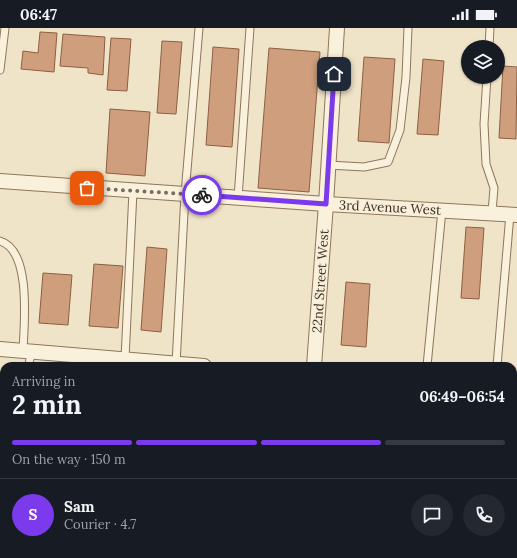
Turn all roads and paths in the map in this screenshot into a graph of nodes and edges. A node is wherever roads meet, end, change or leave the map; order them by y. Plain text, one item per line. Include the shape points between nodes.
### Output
1 (5, 28) edge
2 (199, 28) edge
3 (250, 28) edge
4 (336, 28) edge
5 (408, 28) edge
6 (490, 28) edge
7 (489, 40) edge
8 (0, 70) edge
9 (487, 84) edge
10 (328, 165) junction
11 (0, 181) edge
12 (133, 191) junction
13 (186, 194) junction
14 (238, 198) junction
15 (326, 204) junction
16 (442, 210) junction
17 (492, 212) junction
18 (514, 214) edge
19 (0, 241) edge
20 (0, 349) edge
21 (27, 351) junction
22 (125, 359) junction
23 (28, 362) edge
24 (156, 362) edge
25 (176, 362) edge
26 (314, 362) edge
27 (427, 362) edge
28 (497, 362) edge

1 - 8 lane
2 - 13 lane
3 - 14 lane
4 - 10 street, 22nd Street West
5 - 10 lane via 400,130 388,162 364,167
6 - 7 lane
9 - 17 lane via 484,124 486,164 494,188
10 - 15 street, 22nd Street West
11 - 12 street, 3rd Avenue West
12 - 13 street, 3rd Avenue West
12 - 22 lane
13 - 14 street, 3rd Avenue West
13 - 25 lane
14 - 15 street, 3rd Avenue West
15 - 16 street, 3rd Avenue West
15 - 26 street, 22nd Street West
16 - 17 street, 3rd Avenue West
16 - 27 lane
17 - 18 street, 3rd Avenue West
18 - 28 lane
19 - 21 lane via 10,246 15,253 22,274
20 - 21 street
21 - 22 street
21 - 23 lane
22 - 24 street

